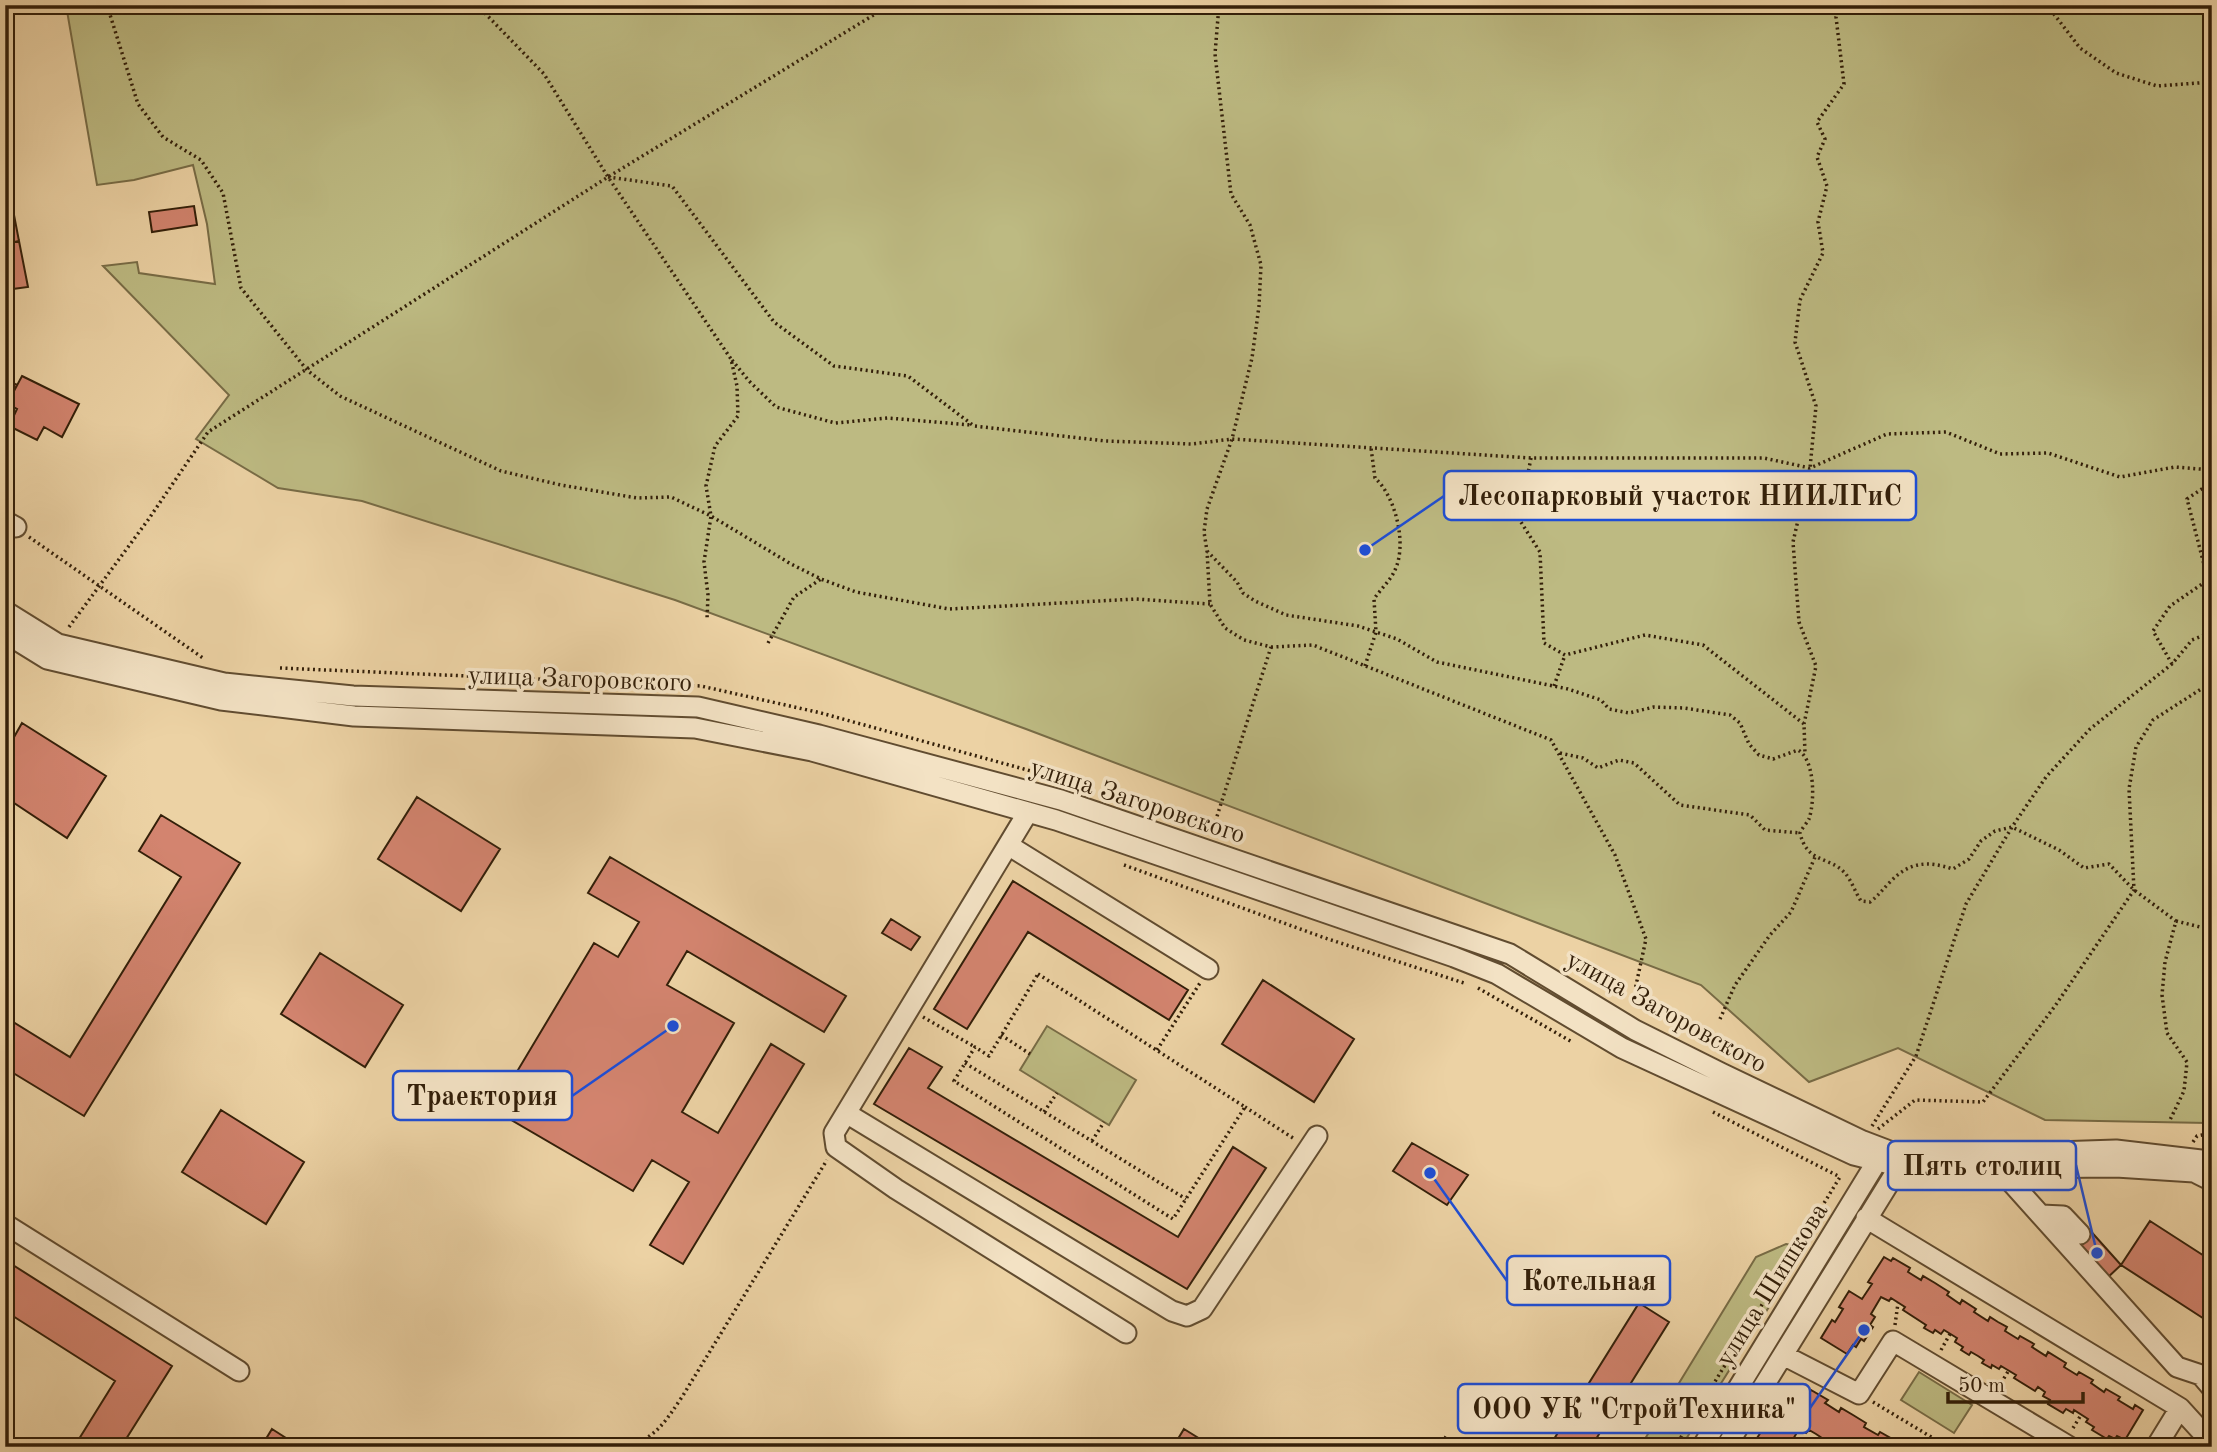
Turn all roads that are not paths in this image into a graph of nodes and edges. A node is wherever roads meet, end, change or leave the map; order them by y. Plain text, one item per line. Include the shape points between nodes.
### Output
1 (5, 611) edge
2 (5, 633) edge
3 (1028, 812) junction
4 (1008, 845) junction
5 (1208, 969) road end
6 (846, 1112) junction
7 (1313, 1143) road end
8 (1985, 1153) junction
9 (1880, 1156) junction
10 (1901, 1162) junction
11 (2212, 1166) edge
12 (1999, 1168) junction
13 (2212, 1181) edge
14 (2041, 1215) junction
15 (1866, 1218) junction
16 (5, 1224) edge
17 (2080, 1234) dead end
18 (1126, 1333) dead end
19 (1783, 1354) junction
20 (239, 1371) dead end
21 (2212, 1388) edge
22 (2180, 1408) junction
23 (2212, 1443) edge
24 (1702, 1447) edge
25 (1726, 1447) edge
26 (2070, 1447) edge
27 (2157, 1447) edge

1 - 9 street, улица Загоровского via 58,643 224,683 353,696 698,707 1062,800 1510,954 1635,1030 1863,1141
2 - 3 street, улица Загоровского via 47,659 220,701 354,716 695,728 812,751
3 - 4 street
3 - 9 street, улица Загоровского via 1497,974 1622,1048 1854,1155
4 - 5 street
4 - 6 street
6 - 7 street via 1187,1316 1202,1310
6 - 18 street via 834,1133 836,1147
8 - 10 street, улица Загоровского
8 - 11 street, улица Загоровского via 2116,1150 2202,1160
8 - 12 street
9 - 10 street, улица Загоровского
9 - 24 street, улица Шишкова
10 - 12 street, улица Загоровского via 1910,1169
10 - 15 street, улица Шишкова
12 - 13 street, улица Загоровского via 2116,1167 2194,1172
12 - 14 street
14 - 17 street via 2063,1216
14 - 21 street via 2177,1367 2201,1375
15 - 19 street, улица Шишкова
15 - 22 street
16 - 20 street
19 - 25 street, улица Шишкова
19 - 26 street via 1859,1394 1893,1341
22 - 23 street
22 - 27 street

